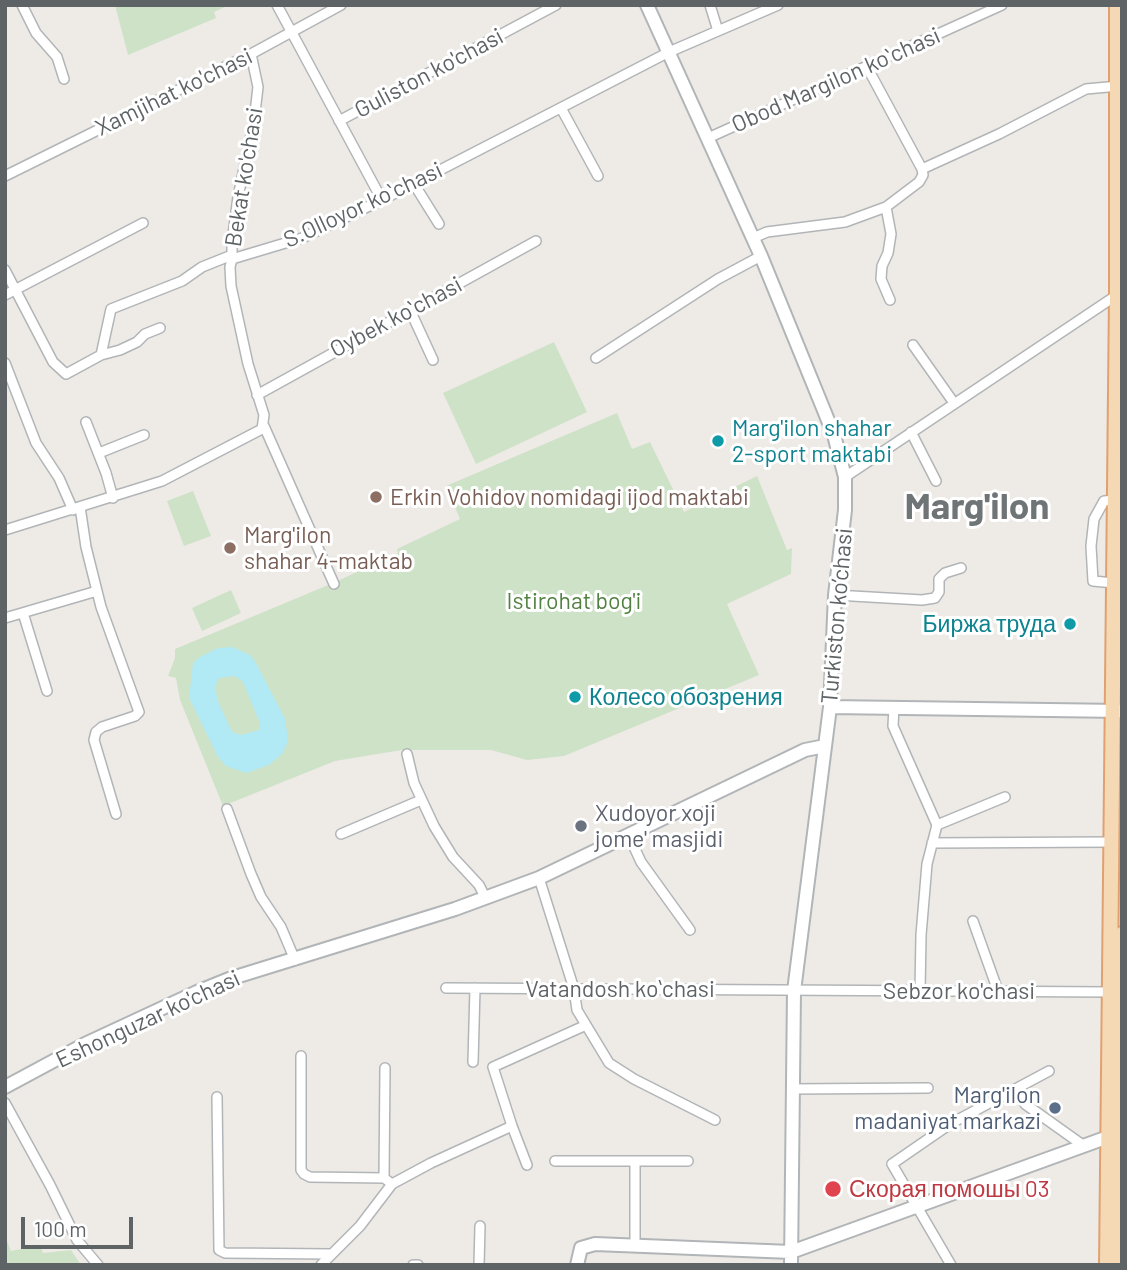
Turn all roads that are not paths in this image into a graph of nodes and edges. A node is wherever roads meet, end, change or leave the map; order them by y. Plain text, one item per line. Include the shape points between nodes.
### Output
1 (22, 5) edge
2 (277, 5) edge
3 (341, 5) edge
4 (556, 5) edge
5 (647, 5) edge
6 (710, 5) edge
7 (778, 5) edge
8 (1002, 5) edge
9 (1117, 5) edge
10 (718, 31) junction
11 (290, 32) junction
12 (669, 52) junction
13 (251, 54) junction
14 (867, 67) junction
15 (64, 79) dead end
16 (1119, 86) junction
17 (561, 108) junction
18 (339, 121) junction
19 (708, 138) junction
20 (922, 169) junction
21 (5, 176) edge
22 (598, 176) dead end
23 (414, 184) junction
24 (382, 200) junction
25 (886, 207) junction
26 (143, 223) dead end
27 (439, 224) dead end
28 (753, 238) junction
29 (536, 241) dead end
30 (761, 256) junction
31 (232, 257) junction
32 (5, 270) edge
33 (15, 290) junction
34 (1120, 293) edge
35 (5, 295) edge
36 (890, 300) dead end
37 (410, 310) junction
38 (160, 328) dead end
39 (913, 345) dead end
40 (101, 355) junction
41 (596, 358) dead end
42 (433, 360) dead end
43 (5, 363) edge
44 (257, 395) junction
45 (954, 403) junction
46 (86, 422) dead end
47 (264, 426) junction
48 (911, 432) junction
49 (144, 435) dead end
50 (99, 453) junction
51 (845, 477) junction
52 (936, 481) dead end
53 (113, 498) junction
54 (1115, 500) junction
55 (76, 509) junction
56 (5, 530) edge
57 (961, 568) dead end
58 (1114, 583) junction
59 (334, 584) dead end
60 (97, 591) junction
61 (835, 595) junction
62 (23, 613) junction
63 (5, 618) edge
64 (47, 691) dead end
65 (830, 707) junction
66 (894, 707) junction
67 (1117, 711) edge
68 (825, 746) junction
69 (407, 754) dead end
70 (1005, 797) dead end
71 (421, 800) junction
72 (227, 810) dead end
73 (116, 814) dead end
74 (937, 825) junction
75 (341, 834) dead end
76 (628, 834) junction
77 (1111, 842) junction
78 (932, 843) junction
79 (539, 878) junction
80 (485, 897) junction
81 (973, 921) dead end
82 (690, 930) dead end
83 (1122, 934) edge
84 (295, 960) junction
85 (446, 988) dead end
86 (475, 988) junction
87 (574, 989) junction
88 (794, 990) junction
89 (808, 990) joint
90 (920, 990) junction
91 (998, 991) junction
92 (1118, 996) edge
93 (584, 1026) junction
94 (301, 1056) dead end
95 (473, 1062) dead end
96 (385, 1068) dead end
97 (1049, 1071) dead end
98 (5, 1087) edge
99 (928, 1088) dead end
100 (792, 1089) junction
101 (1016, 1089) junction
102 (217, 1097) dead end
103 (5, 1102) edge
104 (715, 1120) dead end
105 (512, 1126) junction
106 (1117, 1137) edge
107 (1084, 1146) junction
108 (555, 1161) dead end
109 (635, 1161) junction
110 (688, 1161) dead end
111 (527, 1165) dead end
112 (388, 1181) junction
113 (916, 1206) junction
114 (480, 1226) dead end
115 (1121, 1233) edge
116 (635, 1246) junction
117 (331, 1254) junction
118 (791, 1258) edge
119 (98, 1265) edge
120 (321, 1265) edge
121 (480, 1265) edge
122 (578, 1265) edge
123 (951, 1265) edge
124 (1107, 1265) edge
125 (1120, 1265) edge

1 - 15 street via 36,33 57,57
2 - 11 street
3 - 11 street, Xamjihat ko'chasi
4 - 18 street, Guliston ko'chasi
5 - 12 main road, Turkiston ko’chasi
6 - 10 street
7 - 10 street, S.Olloyor koʻchasi
8 - 14 street, Obod Margilon koʻchasi
9 - 16 main road
10 - 12 street, S.Olloyor koʻchasi
11 - 13 street, Xamjihat ko'chasi
11 - 18 street
12 - 17 street, S.Olloyor koʻchasi
12 - 19 main road, Turkiston ko’chasi
13 - 21 street, Xamjihat ko'chasi
13 - 31 street, Bekat ko'chasi via 257,98
14 - 19 street, Obod Margilon koʻchasi
14 - 20 street
16 - 20 street via 1086,89
16 - 34 main road
17 - 22 street
17 - 23 street, S.Olloyor koʻchasi
18 - 24 street
19 - 28 main road, Turkiston ko’chasi
20 - 25 street via 919,182
23 - 24 street, S.Olloyor koʻchasi
23 - 27 street
24 - 31 street, S.Olloyor koʻchasi via 302,238
25 - 28 street via 845,222 767,232
25 - 36 street via 891,234 881,279
26 - 33 street
28 - 30 main road, Turkiston ko’chasi
29 - 37 street, Oybek koʻchasi
30 - 41 street
30 - 51 main road, Turkiston ko’chasi via 834,435
31 - 40 street, S.Olloyor koʻchasi via 111,309
31 - 44 street via 231,286
32 - 33 street
33 - 35 street
33 - 40 street via 53,362 66,374
34 - 45 street
34 - 54 main road
37 - 42 street
37 - 44 street, Oybek koʻchasi
38 - 40 street
39 - 45 street
43 - 55 street via 36,443
44 - 47 street
45 - 48 street
46 - 50 street
47 - 53 street via 186,470
47 - 59 street
48 - 51 street
48 - 52 street
49 - 50 street
50 - 53 street
51 - 61 main road, Turkiston ko’chasi
53 - 55 street
54 - 58 main road
54 - 58 street via 1104,501 1094,519 1091,546 1093,581
55 - 56 street
55 - 60 street
57 - 61 street via 939,579 935,598
58 - 67 main road
60 - 62 street
60 - 73 street via 139,712 102,727 95,737
61 - 65 main road, Turkiston ko’chasi
62 - 63 street
62 - 64 street
65 - 66 main road
65 - 68 main road, Turkiston ko’chasi
66 - 67 main road
66 - 74 street via 893,726
67 - 77 main road
68 - 76 main road, Eshonguzar ko'chasi via 805,750
68 - 88 main road, Turkiston ko’chasi
69 - 71 street
70 - 74 street
71 - 75 street
71 - 80 street via 446,846
72 - 84 street via 261,897
74 - 78 street
76 - 79 main road, Eshonguzar ko'chasi
76 - 82 street via 641,862
77 - 78 street
77 - 92 main road
78 - 90 street
79 - 80 main road, Eshonguzar ko'chasi
79 - 87 street
80 - 84 main road, Eshonguzar ko'chasi
81 - 91 street
83 - 92 main road
84 - 98 main road, Eshonguzar ko'chasi via 188,996
85 - 86 street, Vatandosh koʻchasi
86 - 87 street, Vatandosh koʻchasi
86 - 95 street
87 - 88 street, Vatandosh koʻchasi
87 - 93 street
88 - 89 street, Vatandosh koʻchasi
88 - 100 main road, Turkiston ko’chasi
89 - 90 street, Sebzor ko'chasi
90 - 91 street, Sebzor ko'chasi
91 - 92 street, Sebzor ko'chasi
92 - 106 main road
93 - 104 street via 609,1063
93 - 105 street via 493,1067
94 - 112 street via 301,1170 310,1177
96 - 112 street
97 - 101 street
99 - 100 street
100 - 118 main road, Turkiston ko’chasi
101 - 107 street via 1025,1104
101 - 113 street via 894,1161
102 - 117 street via 219,1250
103 - 119 street via 77,1240
105 - 111 street
105 - 112 street
106 - 107 main road
106 - 115 main road
106 - 124 main road
107 - 113 main road
108 - 109 street
109 - 110 street
109 - 116 street
112 - 117 street via 360,1226
113 - 118 main road
113 - 123 street
114 - 121 street
115 - 125 main road
116 - 118 main road
116 - 122 main road via 587,1245 580,1248
117 - 120 street

